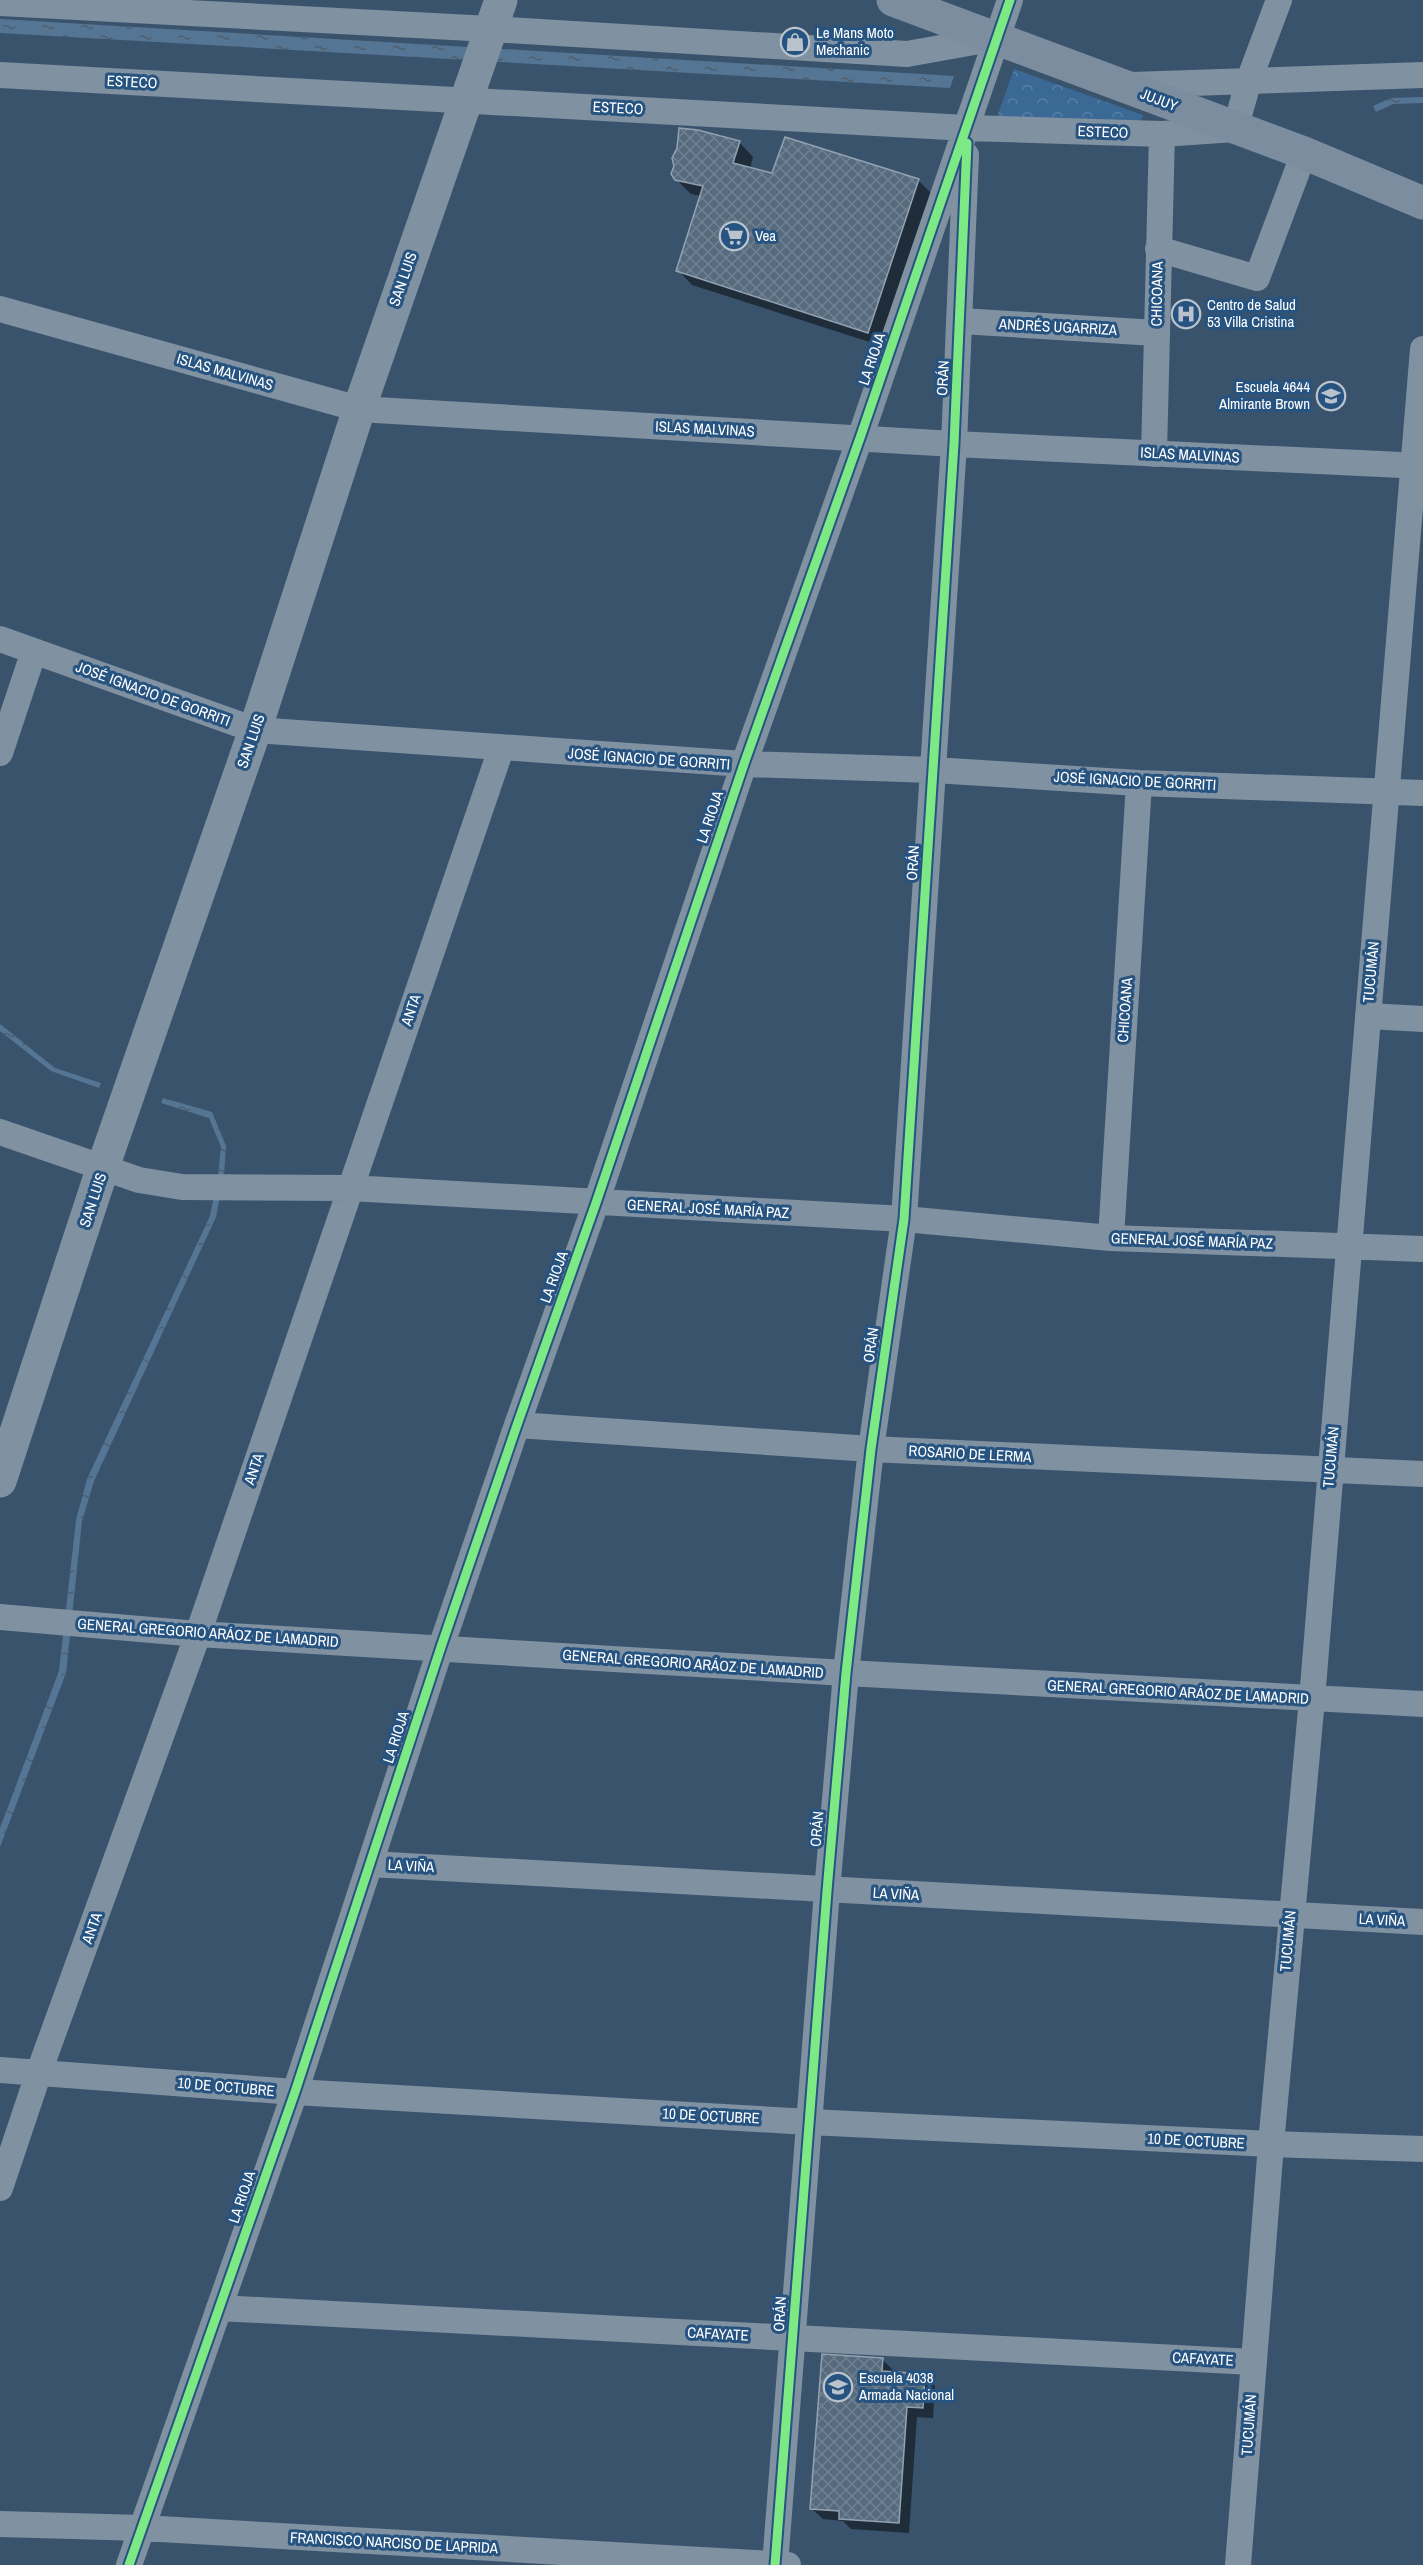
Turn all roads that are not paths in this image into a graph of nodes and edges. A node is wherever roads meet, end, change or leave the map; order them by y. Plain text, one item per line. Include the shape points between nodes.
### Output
1 (893, 0) edge
2 (1010, 0) edge
3 (1279, 0) edge
4 (0, 3) edge
5 (496, 14) edge
6 (996, 38) junction
7 (0, 75) edge
8 (1423, 75) edge
9 (1249, 80) junction
10 (1122, 86) junction
11 (465, 99) junction
12 (967, 128) junction
13 (1235, 129) junction
14 (1162, 134) junction
15 (1304, 153) junction
16 (1423, 203) edge
17 (1158, 249) junction
18 (0, 309) edge
19 (961, 321) junction
20 (1156, 333) junction
21 (1423, 349) edge
22 (358, 409) junction
23 (860, 438) junction
24 (954, 444) junction
25 (1154, 454) junction
26 (1419, 466) edge
27 (0, 639) edge
28 (34, 651) junction
29 (255, 730) junction
30 (501, 749) junction
31 (0, 753) edge
32 (744, 765) junction
33 (934, 770) junction
34 (1139, 783) junction
35 (1386, 791) junction
36 (1423, 793) edge
37 (1368, 1016) junction
38 (1423, 1019) edge
39 (0, 1132) edge
40 (104, 1167) junction
41 (350, 1188) junction
42 (596, 1203) junction
43 (904, 1219) junction
44 (1111, 1238) junction
45 (1348, 1247) junction
46 (1423, 1249) edge
47 (517, 1425) junction
48 (871, 1449) junction
49 (1330, 1470) junction
50 (1423, 1474) edge
51 (0, 1481) edge
52 (0, 1617) edge
53 (198, 1634) junction
54 (441, 1647) junction
55 (846, 1673) junction
56 (1312, 1699) junction
57 (1423, 1704) edge
58 (370, 1864) junction
59 (827, 1891) junction
60 (1291, 1915) junction
61 (1423, 1922) edge
62 (0, 2070) edge
63 (39, 2072) junction
64 (295, 2092) junction
65 (809, 2122) junction
66 (1271, 2144) junction
67 (1423, 2149) edge
68 (0, 2188) edge
69 (219, 2308) junction
70 (793, 2337) junction
71 (1253, 2362) junction
72 (0, 2524) edge
73 (142, 2528) junction
74 (461, 2556) edge
75 (129, 2565) edge
76 (775, 2565) edge
77 (788, 2565) edge
78 (1238, 2565) edge

1 - 6 main road, JUJUY
2 - 6 street, LA RIOJA
3 - 9 street
4 - 5 street
5 - 6 street via 906,54
5 - 11 street, SAN LUIS
6 - 10 main road, JUJUY
6 - 12 street, LA RIOJA
7 - 11 street, ESTECO
8 - 9 street
9 - 10 street
9 - 13 street
10 - 13 main road, JUJUY
11 - 12 street, ESTECO
11 - 22 street, SAN LUIS
12 - 14 street, ESTECO
12 - 19 street, ORÁN
12 - 23 street, LA RIOJA
13 - 14 street, ESTECO
13 - 15 main road, JUJUY
14 - 17 street, CHICOANA
15 - 16 main road, JUJUY
15 - 17 street via 1257,278
17 - 20 street, CHICOANA
18 - 22 street, ISLAS MALVINAS
19 - 20 street, ANDRÉS UGARRIZA
19 - 24 street, ORÁN
20 - 25 street, CHICOANA
21 - 26 street, TUCUMÁN
22 - 23 street, ISLAS MALVINAS
22 - 29 street, SAN LUIS
23 - 24 street, ISLAS MALVINAS
23 - 32 street, LA RIOJA
24 - 25 street, ISLAS MALVINAS
24 - 33 street, ORÁN
25 - 26 street, ISLAS MALVINAS
26 - 35 street, TUCUMÁN
27 - 28 street, JOSÉ IGNACIO DE GORRITI
28 - 29 street, JOSÉ IGNACIO DE GORRITI
28 - 31 street
29 - 30 street, JOSÉ IGNACIO DE GORRITI
29 - 40 street, SAN LUIS
30 - 32 street, JOSÉ IGNACIO DE GORRITI
30 - 41 street, ANTA
32 - 33 street, JOSÉ IGNACIO DE GORRITI
32 - 42 street, LA RIOJA
33 - 34 street, JOSÉ IGNACIO DE GORRITI
33 - 43 street, ORÁN
34 - 35 street, JOSÉ IGNACIO DE GORRITI
34 - 44 street, CHICOANA
35 - 36 street, JOSÉ IGNACIO DE GORRITI
35 - 37 street, TUCUMÁN
37 - 38 street
37 - 45 street, TUCUMÁN
39 - 40 street, GENERAL JOSÉ MARÍA PAZ
40 - 41 street, GENERAL JOSÉ MARÍA PAZ via 139,1180 182,1187
40 - 51 street, SAN LUIS
41 - 42 street, GENERAL JOSÉ MARÍA PAZ
41 - 53 street, ANTA
42 - 43 street, GENERAL JOSÉ MARÍA PAZ
42 - 47 street, LA RIOJA
43 - 44 street, GENERAL JOSÉ MARÍA PAZ
43 - 48 street, ORÁN
44 - 45 street, GENERAL JOSÉ MARÍA PAZ
45 - 46 street, GENERAL JOSÉ MARÍA PAZ
45 - 49 street, TUCUMÁN
47 - 48 street, ROSARIO DE LERMA
47 - 54 street, LA RIOJA
48 - 49 street, ROSARIO DE LERMA
48 - 55 street, ORÁN
49 - 50 street, ROSARIO DE LERMA
49 - 56 street, TUCUMÁN
52 - 53 street, GENERAL GREGORIO ARÁOZ DE LAMADRID
53 - 54 street, GENERAL GREGORIO ARÁOZ DE LAMADRID
53 - 63 street, ANTA
54 - 55 street, GENERAL GREGORIO ARÁOZ DE LAMADRID
54 - 58 street, LA RIOJA
55 - 56 street, GENERAL GREGORIO ARÁOZ DE LAMADRID
55 - 59 street, ORÁN
56 - 57 street, GENERAL GREGORIO ARÁOZ DE LAMADRID
56 - 60 street, TUCUMÁN
58 - 59 street, LA VIÑA
58 - 64 street, LA RIOJA
59 - 60 street, LA VIÑA
59 - 65 street, ORÁN
60 - 61 street, LA VIÑA
60 - 66 street, TUCUMÁN
62 - 63 street, 10 DE OCTUBRE
63 - 64 street, 10 DE OCTUBRE
63 - 68 street, ANTA
64 - 65 street, 10 DE OCTUBRE
64 - 69 street, LA RIOJA
65 - 66 street, 10 DE OCTUBRE
65 - 70 street, ORÁN
66 - 67 street, 10 DE OCTUBRE
66 - 71 street, TUCUMÁN
69 - 70 street, CAFAYATE
69 - 73 street, LA RIOJA
70 - 71 street, CAFAYATE
70 - 76 street, ORÁN
71 - 78 street, TUCUMÁN
72 - 73 street, FRANCISCO NARCISO DE LAPRIDA
73 - 74 street, FRANCISCO NARCISO DE LAPRIDA
73 - 75 street, LA RIOJA
74 - 76 street, FRANCISCO NARCISO DE LAPRIDA
76 - 77 street, FRANCISCO NARCISO DE LAPRIDA

